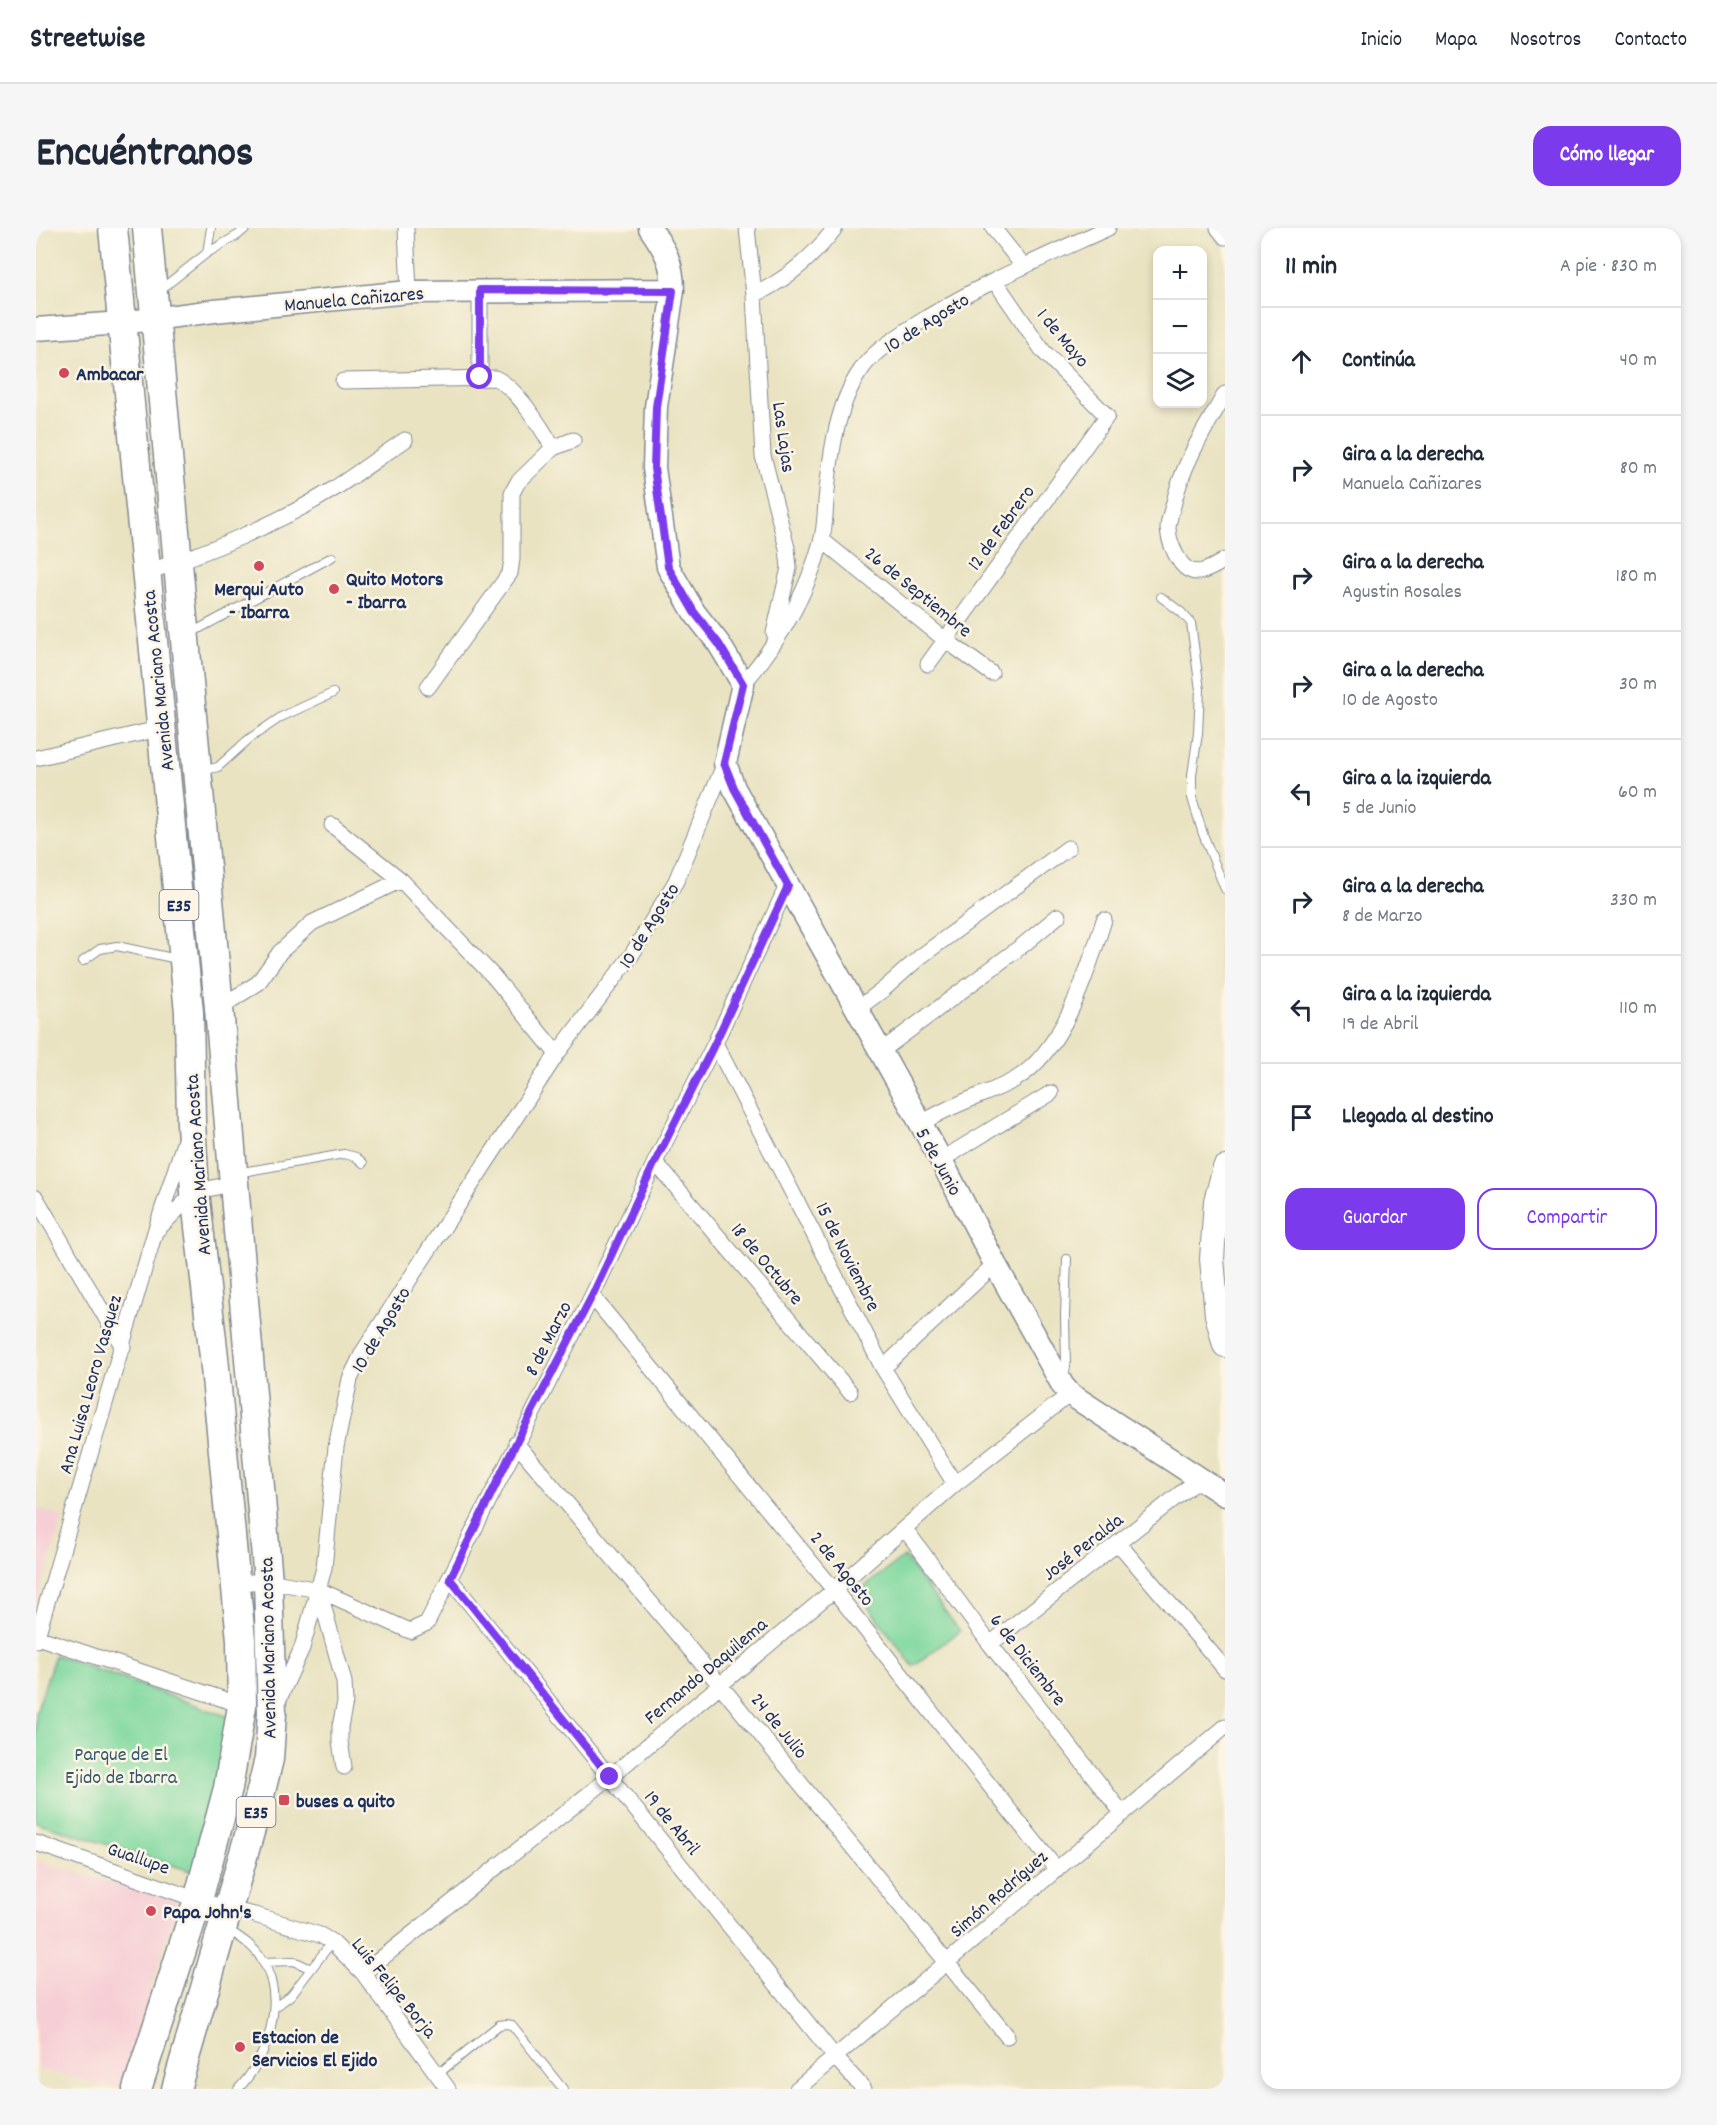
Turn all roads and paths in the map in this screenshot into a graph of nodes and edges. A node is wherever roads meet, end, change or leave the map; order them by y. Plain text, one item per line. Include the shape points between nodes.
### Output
1 (113, 228) edge
2 (147, 228) edge
3 (211, 228) edge
4 (246, 228) edge
5 (406, 228) edge
6 (650, 228) edge
7 (747, 228) edge
8 (835, 228) edge
9 (993, 228) edge
10 (1108, 228) edge
11 (1218, 228) edge
12 (1225, 237) edge
13 (207, 253) junction
14 (1024, 267) junction
15 (995, 281) junction
16 (480, 290) junction
17 (673, 291) junction
18 (409, 292) junction
19 (754, 295) junction
20 (155, 307) junction
21 (122, 323) junction
22 (36, 329) edge
23 (480, 377) junction
24 (343, 381) dead end
25 (1225, 394) edge
26 (1107, 416) joint
27 (405, 440) dead end
28 (573, 440) dead end
29 (553, 448) junction
30 (822, 540) junction
31 (332, 557) dead end
32 (1225, 560) edge
33 (178, 562) junction
34 (147, 572) junction
35 (1161, 597) dead end
36 (185, 638) junction
37 (944, 639) junction
38 (771, 648) junction
39 (928, 664) dead end
40 (991, 674) dead end
41 (743, 684) junction
42 (428, 687) dead end
43 (333, 693) dead end
44 (162, 728) junction
45 (36, 758) edge
46 (724, 763) junction
47 (198, 772) junction
48 (332, 825) dead end
49 (1068, 848) dead end
50 (401, 880) junction
51 (788, 886) junction
52 (1225, 889) edge
53 (1058, 916) dead end
54 (1104, 920) dead end
55 (83, 961) dead end
56 (184, 961) junction
57 (219, 1008) junction
58 (856, 1009) junction
59 (189, 1012) junction
60 (715, 1043) junction
61 (880, 1052) junction
62 (557, 1054) junction
63 (1051, 1093) dead end
64 (191, 1123) junction
65 (920, 1124) junction
66 (941, 1161) junction
67 (655, 1162) junction
68 (363, 1163) dead end
69 (1225, 1168) edge
70 (233, 1178) junction
71 (195, 1192) junction
72 (36, 1198) edge
73 (155, 1232) junction
74 (1068, 1258) dead end
75 (995, 1264) junction
76 (592, 1296) junction
77 (1225, 1345) edge
78 (123, 1347) junction
79 (883, 1368) junction
80 (1066, 1390) junction
81 (850, 1392) dead end
82 (516, 1443) junction
83 (1199, 1479) junction
84 (955, 1484) junction
85 (1225, 1495) edge
86 (905, 1529) junction
87 (1119, 1544) junction
88 (450, 1579) junction
89 (268, 1581) junction
90 (235, 1583) junction
91 (319, 1590) junction
92 (834, 1590) junction
93 (41, 1607) edge
94 (37, 1639) edge
95 (990, 1644) junction
96 (1225, 1669) edge
97 (720, 1686) junction
98 (242, 1706) junction
99 (272, 1713) junction
100 (1225, 1727) edge
101 (344, 1767) dead end
102 (610, 1777) junction
103 (1122, 1814) junction
104 (36, 1843) edge
105 (1057, 1870) junction
106 (198, 1900) junction
107 (226, 1918) junction
108 (332, 1942) junction
109 (264, 1962) junction
110 (947, 1964) junction
111 (311, 1969) junction
112 (363, 1973) junction
113 (274, 2008) junction
114 (1007, 2036) dead end
115 (835, 2057) junction
116 (438, 2074) junction
117 (137, 2089) edge
118 (176, 2089) edge
119 (238, 2089) edge
120 (448, 2089) edge
121 (563, 2089) edge
122 (797, 2089) edge
123 (864, 2089) edge

1 - 21 highway, Avenida Mariano Acosta / E35
2 - 20 highway, Avenida Mariano Acosta / E35
3 - 13 lane
4 - 13 lane
5 - 18 street
6 - 17 street via 666,253 673,273
7 - 19 street, Las Lajas
8 - 19 street via 800,266
9 - 14 street
10 - 14 street, 10 de Agosto
11 - 12 street
13 - 20 lane
14 - 15 street, 10 de Agosto
15 - 26 street, 1 de Mayo via 1043,351
15 - 30 street, 10 de Agosto via 941,308 881,348 860,370 832,446
16 - 17 street, Manuela Cañizares
16 - 18 street, Manuela Cañizares
16 - 23 street
17 - 41 street via 656,407 655,458 668,567
18 - 20 street, Manuela Cañizares via 214,311
19 - 38 street, Las Lajas via 763,456 789,568
20 - 21 street, Manuela Cañizares
20 - 33 highway, Avenida Mariano Acosta / E35
21 - 22 street, Manuela Cañizares
21 - 34 highway, Avenida Mariano Acosta / E35
23 - 24 street
23 - 29 street via 505,382 543,429
25 - 32 street via 1180,477 1168,528 1173,552 1194,573
26 - 37 street, 12 de Febrero
27 - 33 street via 290,514
28 - 29 street
29 - 42 street via 512,493 510,573
30 - 37 street, 26 de Septiembre
30 - 38 street, 10 de Agosto via 804,592
31 - 36 lane
33 - 34 street
33 - 36 highway, Avenida Mariano Acosta / E35
34 - 44 highway, Avenida Mariano Acosta / E35
35 - 52 lane via 1191,623 1200,690 1192,798
36 - 47 highway, Avenida Mariano Acosta / E35
37 - 39 street, 12 de Febrero
37 - 40 street, 26 de Septiembre
38 - 41 street, 10 de Agosto
41 - 46 street, 10 de Agosto
43 - 47 lane via 281,717 218,767
44 - 45 street
44 - 56 highway, Avenida Mariano Acosta / E35
46 - 51 street, 5 de Junio
46 - 62 street, 10 de Agosto via 676,881 631,956
47 - 57 highway, Avenida Mariano Acosta / E35
48 - 50 street
49 - 58 street
50 - 57 street via 312,923 280,952 258,983
50 - 62 street via 494,978
51 - 58 street, 5 de Junio
51 - 60 street, 8 de Marzo
53 - 61 street
54 - 65 street via 1086,976 1060,1031 1038,1059 1018,1077
55 - 56 lane via 100,949 117,946
56 - 59 highway, Avenida Mariano Acosta / E35
57 - 59 street
57 - 70 highway, Avenida Mariano Acosta / E35
58 - 61 street, 5 de Junio
59 - 64 highway, Avenida Mariano Acosta / E35
60 - 67 street, 8 de Marzo
60 - 79 street, 15 de Noviembre
61 - 65 street, 5 de Junio
62 - 91 street, 10 de Agosto via 363,1352 350,1379 336,1447 330,1530
63 - 66 street
64 - 71 highway, Avenida Mariano Acosta / E35
64 - 73 street
65 - 66 street, 5 de Junio
66 - 75 street, 5 de Junio
67 - 76 street, 8 de Marzo
67 - 81 street, 18 de Octubre
68 - 70 lane via 344,1154
69 - 77 main road via 1216,1201 1212,1259 1216,1315
70 - 71 street
70 - 89 highway, Avenida Mariano Acosta / E35
71 - 73 street, Ana Luisa Leoro Vasquez
71 - 90 highway, Avenida Mariano Acosta / E35
72 - 78 street
73 - 78 street, Ana Luisa Leoro Vasquez
74 - 80 lane
75 - 79 street
75 - 80 street, 5 de Junio
76 - 82 street, 8 de Marzo
76 - 92 street, 2 de Agosto
78 - 93 street, Ana Luisa Leoro Vasquez
79 - 84 street, 15 de Noviembre
80 - 83 street, 5 de Junio
80 - 84 street, Fernando Daquilema
82 - 88 street, 8 de Marzo
82 - 97 street, 24 de Julio
83 - 85 street, 5 de Junio
83 - 87 street, José Peralda
84 - 86 street, Fernando Daquilema
86 - 92 street, Fernando Daquilema
86 - 95 street, 6 de Diciembre
87 - 95 street, José Peralda
87 - 96 street
88 - 91 street, 8 de Marzo via 427,1623 410,1631
88 - 102 street, 19 de Abril
89 - 90 street, 8 de Marzo
89 - 91 street, 8 de Marzo
89 - 99 highway, Avenida Mariano Acosta / E35
90 - 98 highway, Avenida Mariano Acosta / E35
91 - 99 street, 10 de Agosto via 302,1648
91 - 101 street via 344,1682 340,1727
92 - 97 street, Fernando Daquilema
92 - 105 street, 2 de Agosto
93 - 94 street, Ana Luisa Leoro Vasquez
94 - 98 street
95 - 103 street, 6 de Diciembre
97 - 102 street, Fernando Daquilema
97 - 110 street, 24 de Julio
98 - 99 street
98 - 106 highway, Avenida Mariano Acosta / E35 via 228,1788
99 - 107 highway, Avenida Mariano Acosta / E35 via 269,1759
100 - 103 street, Simón Rodríguez
102 - 112 street, Fernando Daquilema
102 - 115 street, 19 de Abril
103 - 105 street, Simón Rodríguez
104 - 106 street, Guallupe
105 - 110 street, Simón Rodríguez
106 - 107 street, Guallupe
106 - 117 highway, Avenida Mariano Acosta / E35
107 - 108 street, Luis Felipe Borja via 255,1915
107 - 109 lane
107 - 118 highway, Avenida Mariano Acosta / E35
108 - 111 lane
108 - 112 street, Luis Felipe Borja
109 - 111 lane via 294,1961
109 - 113 lane via 273,1987
110 - 114 street, 24 de Julio
110 - 115 street, Simón Rodríguez
111 - 113 lane via 291,1995
112 - 116 street, Luis Felipe Borja
113 - 119 lane via 259,2062
115 - 122 street, Simón Rodríguez
115 - 123 street, 19 de Abril
116 - 120 street, Luis Felipe Borja
116 - 121 lane via 499,2025 506,2024 512,2025

